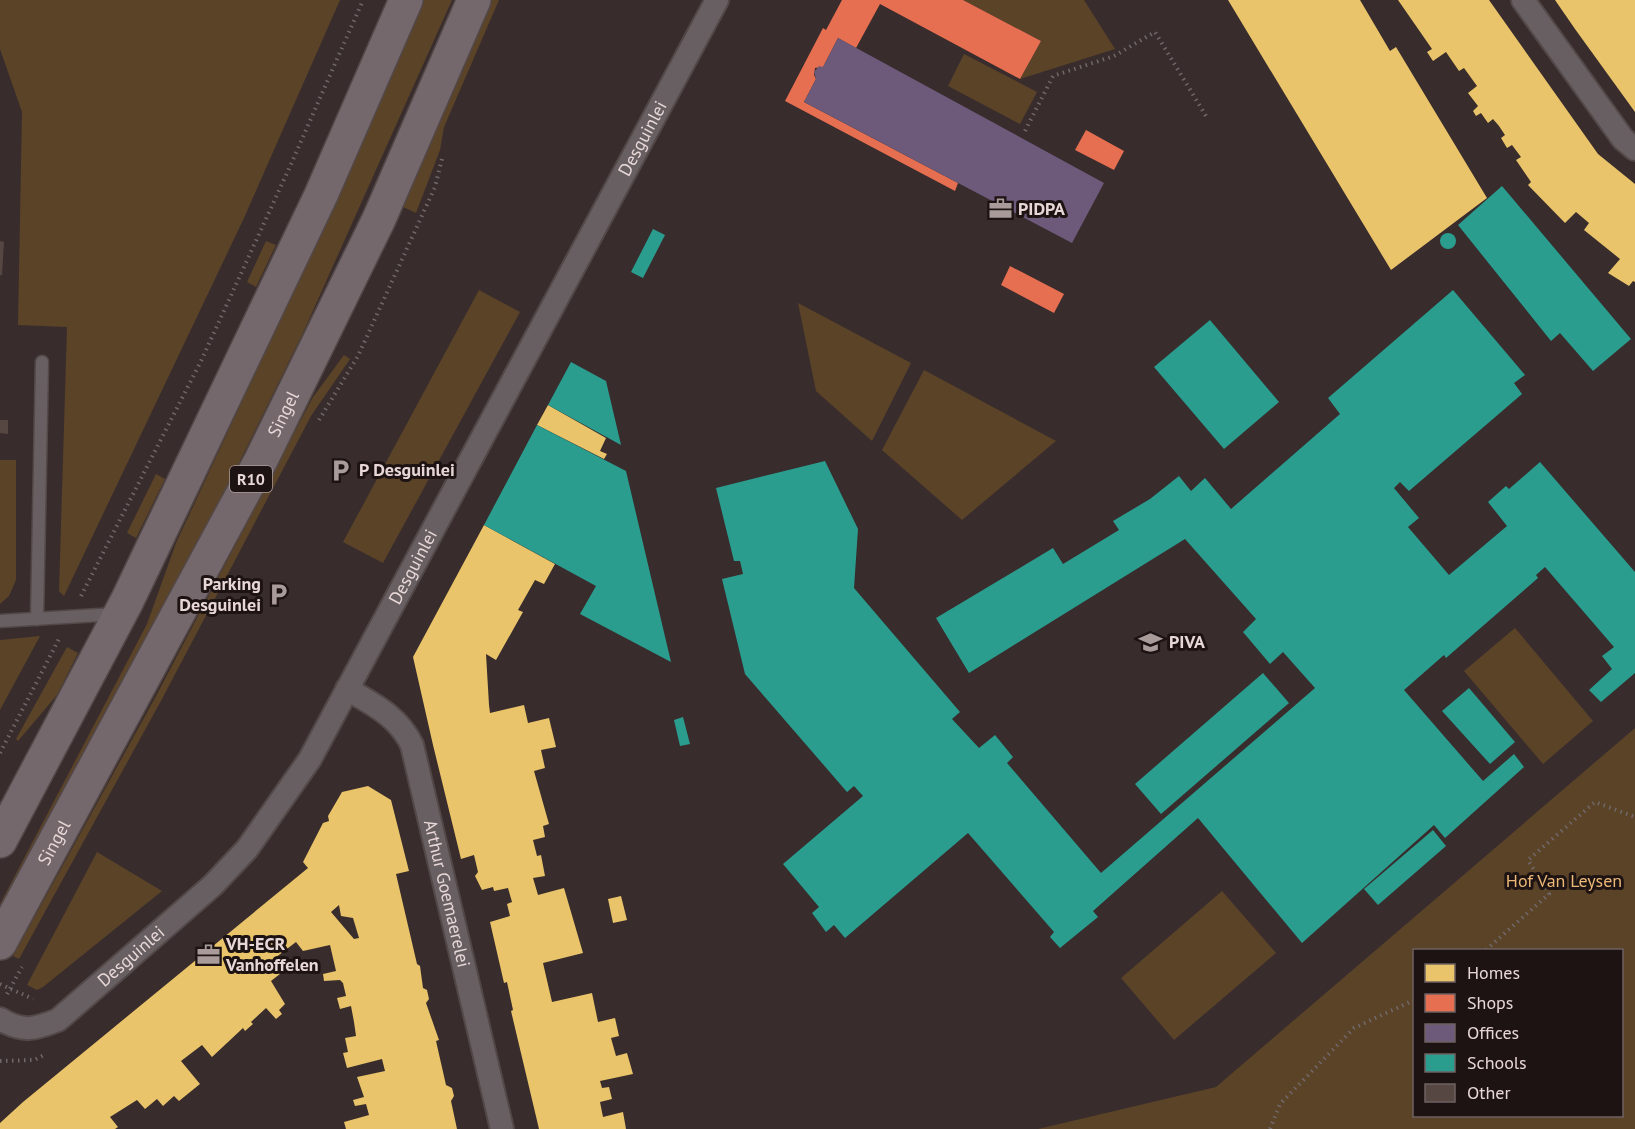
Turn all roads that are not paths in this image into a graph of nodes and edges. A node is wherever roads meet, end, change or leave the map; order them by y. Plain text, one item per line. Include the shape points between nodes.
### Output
1 (406, 0) edge
2 (474, 0) edge
3 (717, 0) edge
4 (1523, 0) edge
5 (1635, 148) edge
6 (42, 362) dead end
7 (120, 613) junction
8 (37, 619) junction
9 (0, 621) edge
10 (347, 689) junction
11 (0, 841) edge
12 (0, 944) edge
13 (0, 1019) edge
14 (502, 1129) edge

1 - 7 main road via 321,195
2 - 12 main road, Singel / R10 via 379,219 261,460
3 - 10 street, Desguinlei
4 - 5 street via 1623,139
6 - 8 lane
7 - 8 lane
7 - 11 main road
8 - 9 lane
10 - 13 street, Desguinlei via 280,806 213,885 58,1020 35,1029
10 - 14 street, Arthur Goemaerelei via 392,716 402,725 412,745

